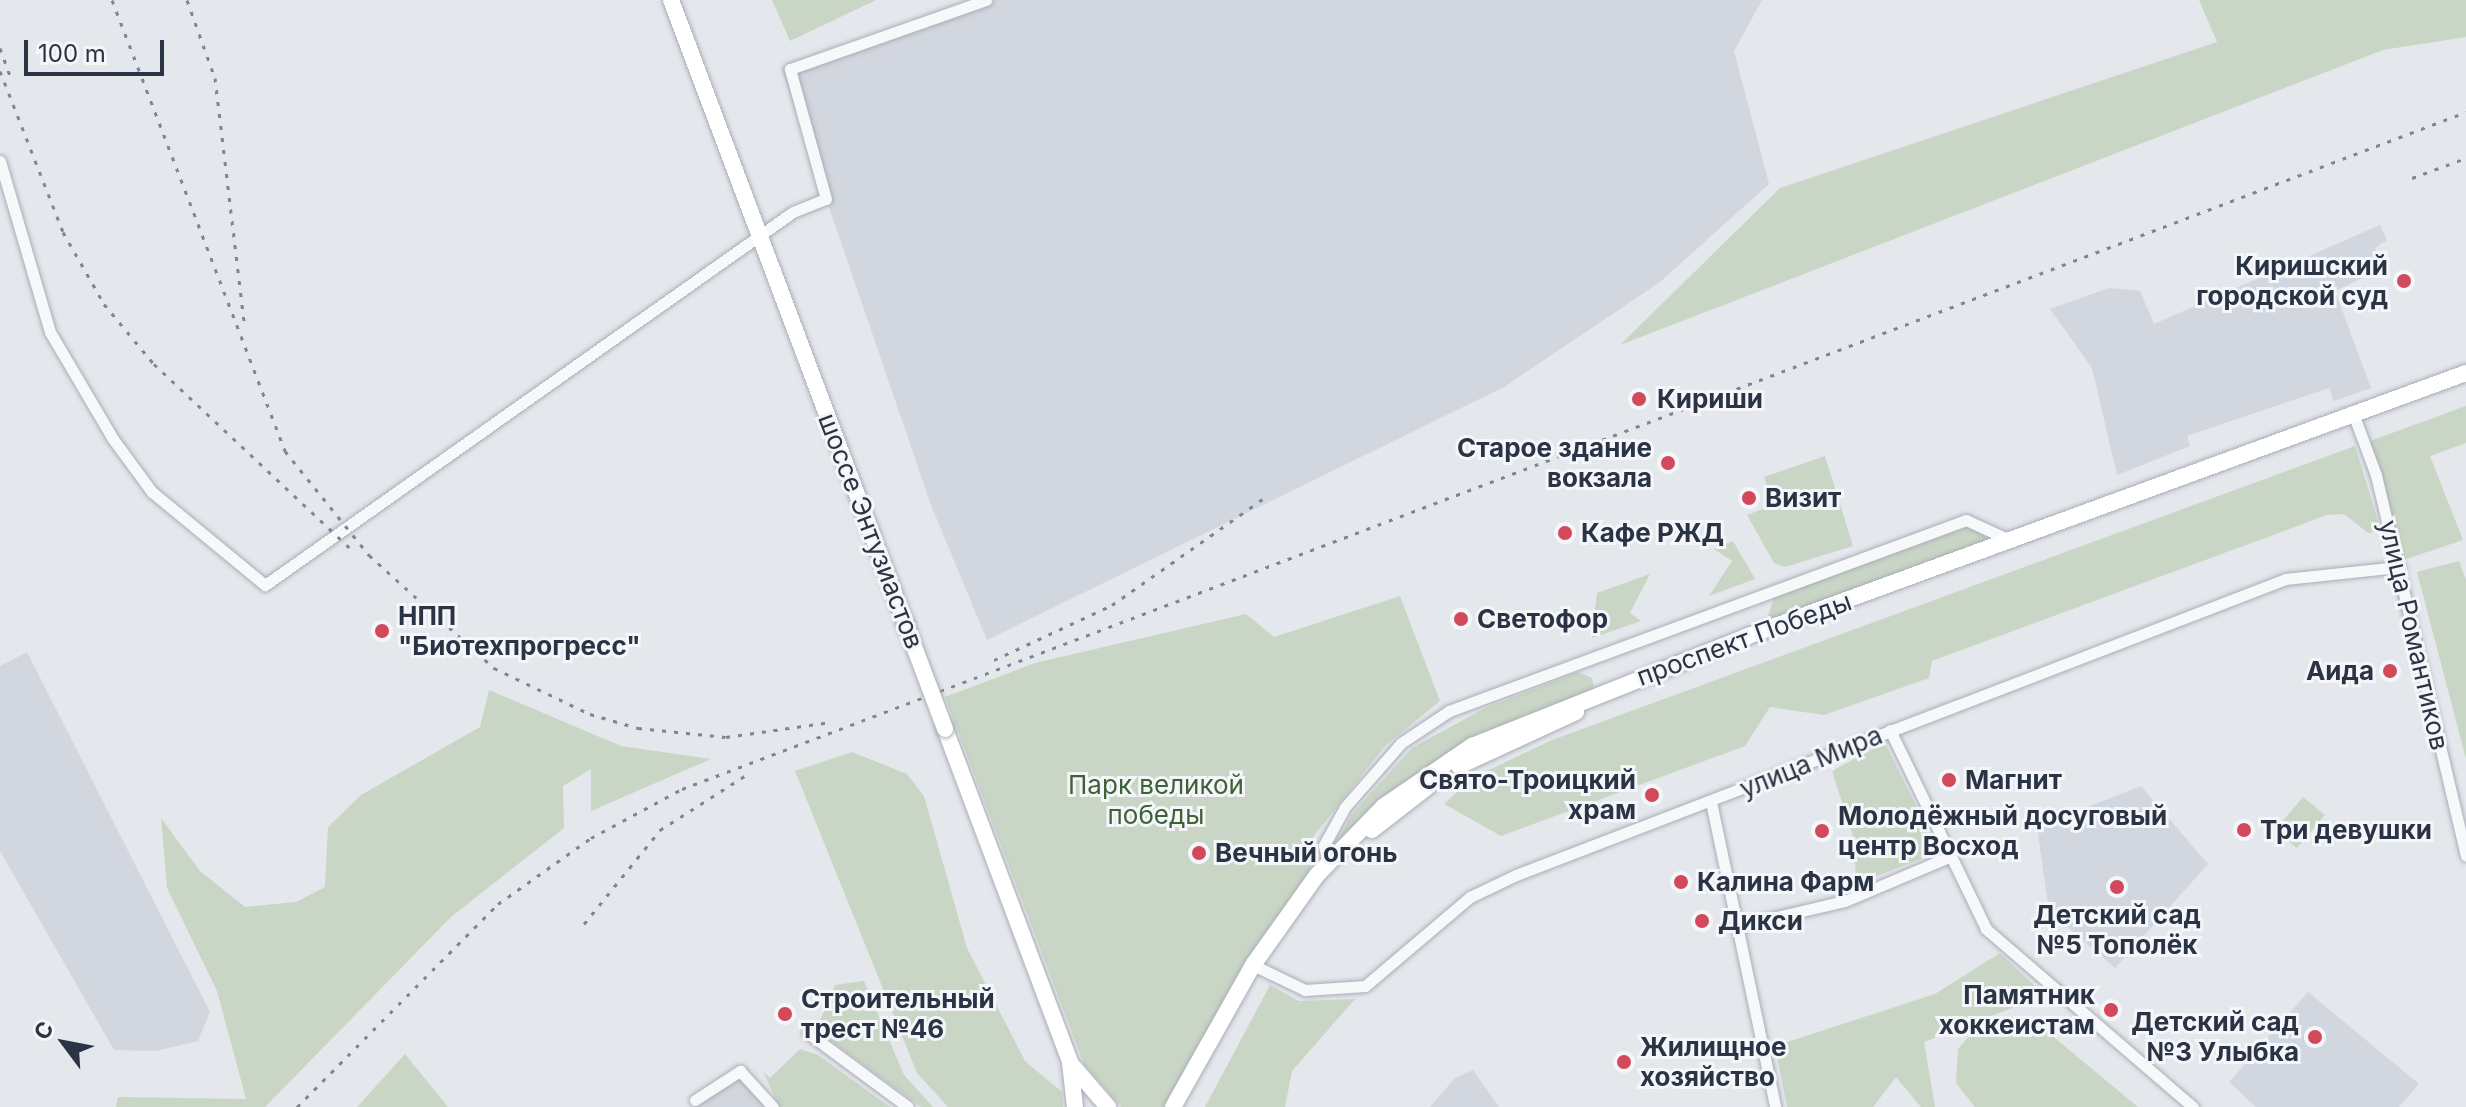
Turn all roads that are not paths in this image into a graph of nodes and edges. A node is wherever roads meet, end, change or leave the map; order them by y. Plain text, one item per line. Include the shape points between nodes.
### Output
1 (671, 0) edge
2 (986, 0) edge
3 (0, 161) edge
4 (760, 238) junction
5 (2466, 373) edge
6 (2466, 384) edge
7 (2356, 420) junction
8 (2012, 541) junction
9 (2399, 567) junction
10 (1890, 730) junction
11 (1711, 802) junction
12 (1951, 856) junction
13 (2466, 856) edge
14 (1328, 863) junction
15 (1738, 926) junction
16 (1257, 967) junction
17 (808, 1033) dead end
18 (1070, 1062) junction
19 (695, 1100) dead end
20 (773, 1107) edge
21 (908, 1107) edge
22 (1075, 1107) edge
23 (1108, 1107) edge
24 (1173, 1107) edge
25 (1182, 1107) edge
26 (1775, 1107) edge
27 (2193, 1107) edge

1 - 4 main road, шоссе Энтузиастов
2 - 4 street via 790,69 826,199 793,212
3 - 4 street via 50,332 113,439 152,492 265,585
4 - 18 main road, шоссе Энтузиастов, bridge
5 - 7 main road, проспект Победы
6 - 7 main road, проспект Победы
7 - 8 main road, проспект Победы
7 - 9 street, улица Романтиков
7 - 16 main road, проспект Победы via 1505,742 1454,768 1369,833
8 - 14 main road, проспект Победы via 1494,735 1398,795
8 - 14 street via 1966,520 1449,711 1401,743 1363,785 1324,845
9 - 10 street, улица Мира via 2286,579
9 - 13 street, улица Романтиков
10 - 11 street, улица Мира
10 - 12 street
11 - 15 street
11 - 16 street, улица Мира via 1470,897 1365,986 1305,990
12 - 15 street via 1845,901
12 - 27 street via 1986,929
14 - 16 main road, проспект Победы
15 - 26 street
16 - 24 main road, проспект Победы
16 - 25 main road, проспект Победы
17 - 21 street
18 - 22 main road
18 - 23 main road
19 - 20 street via 740,1071

